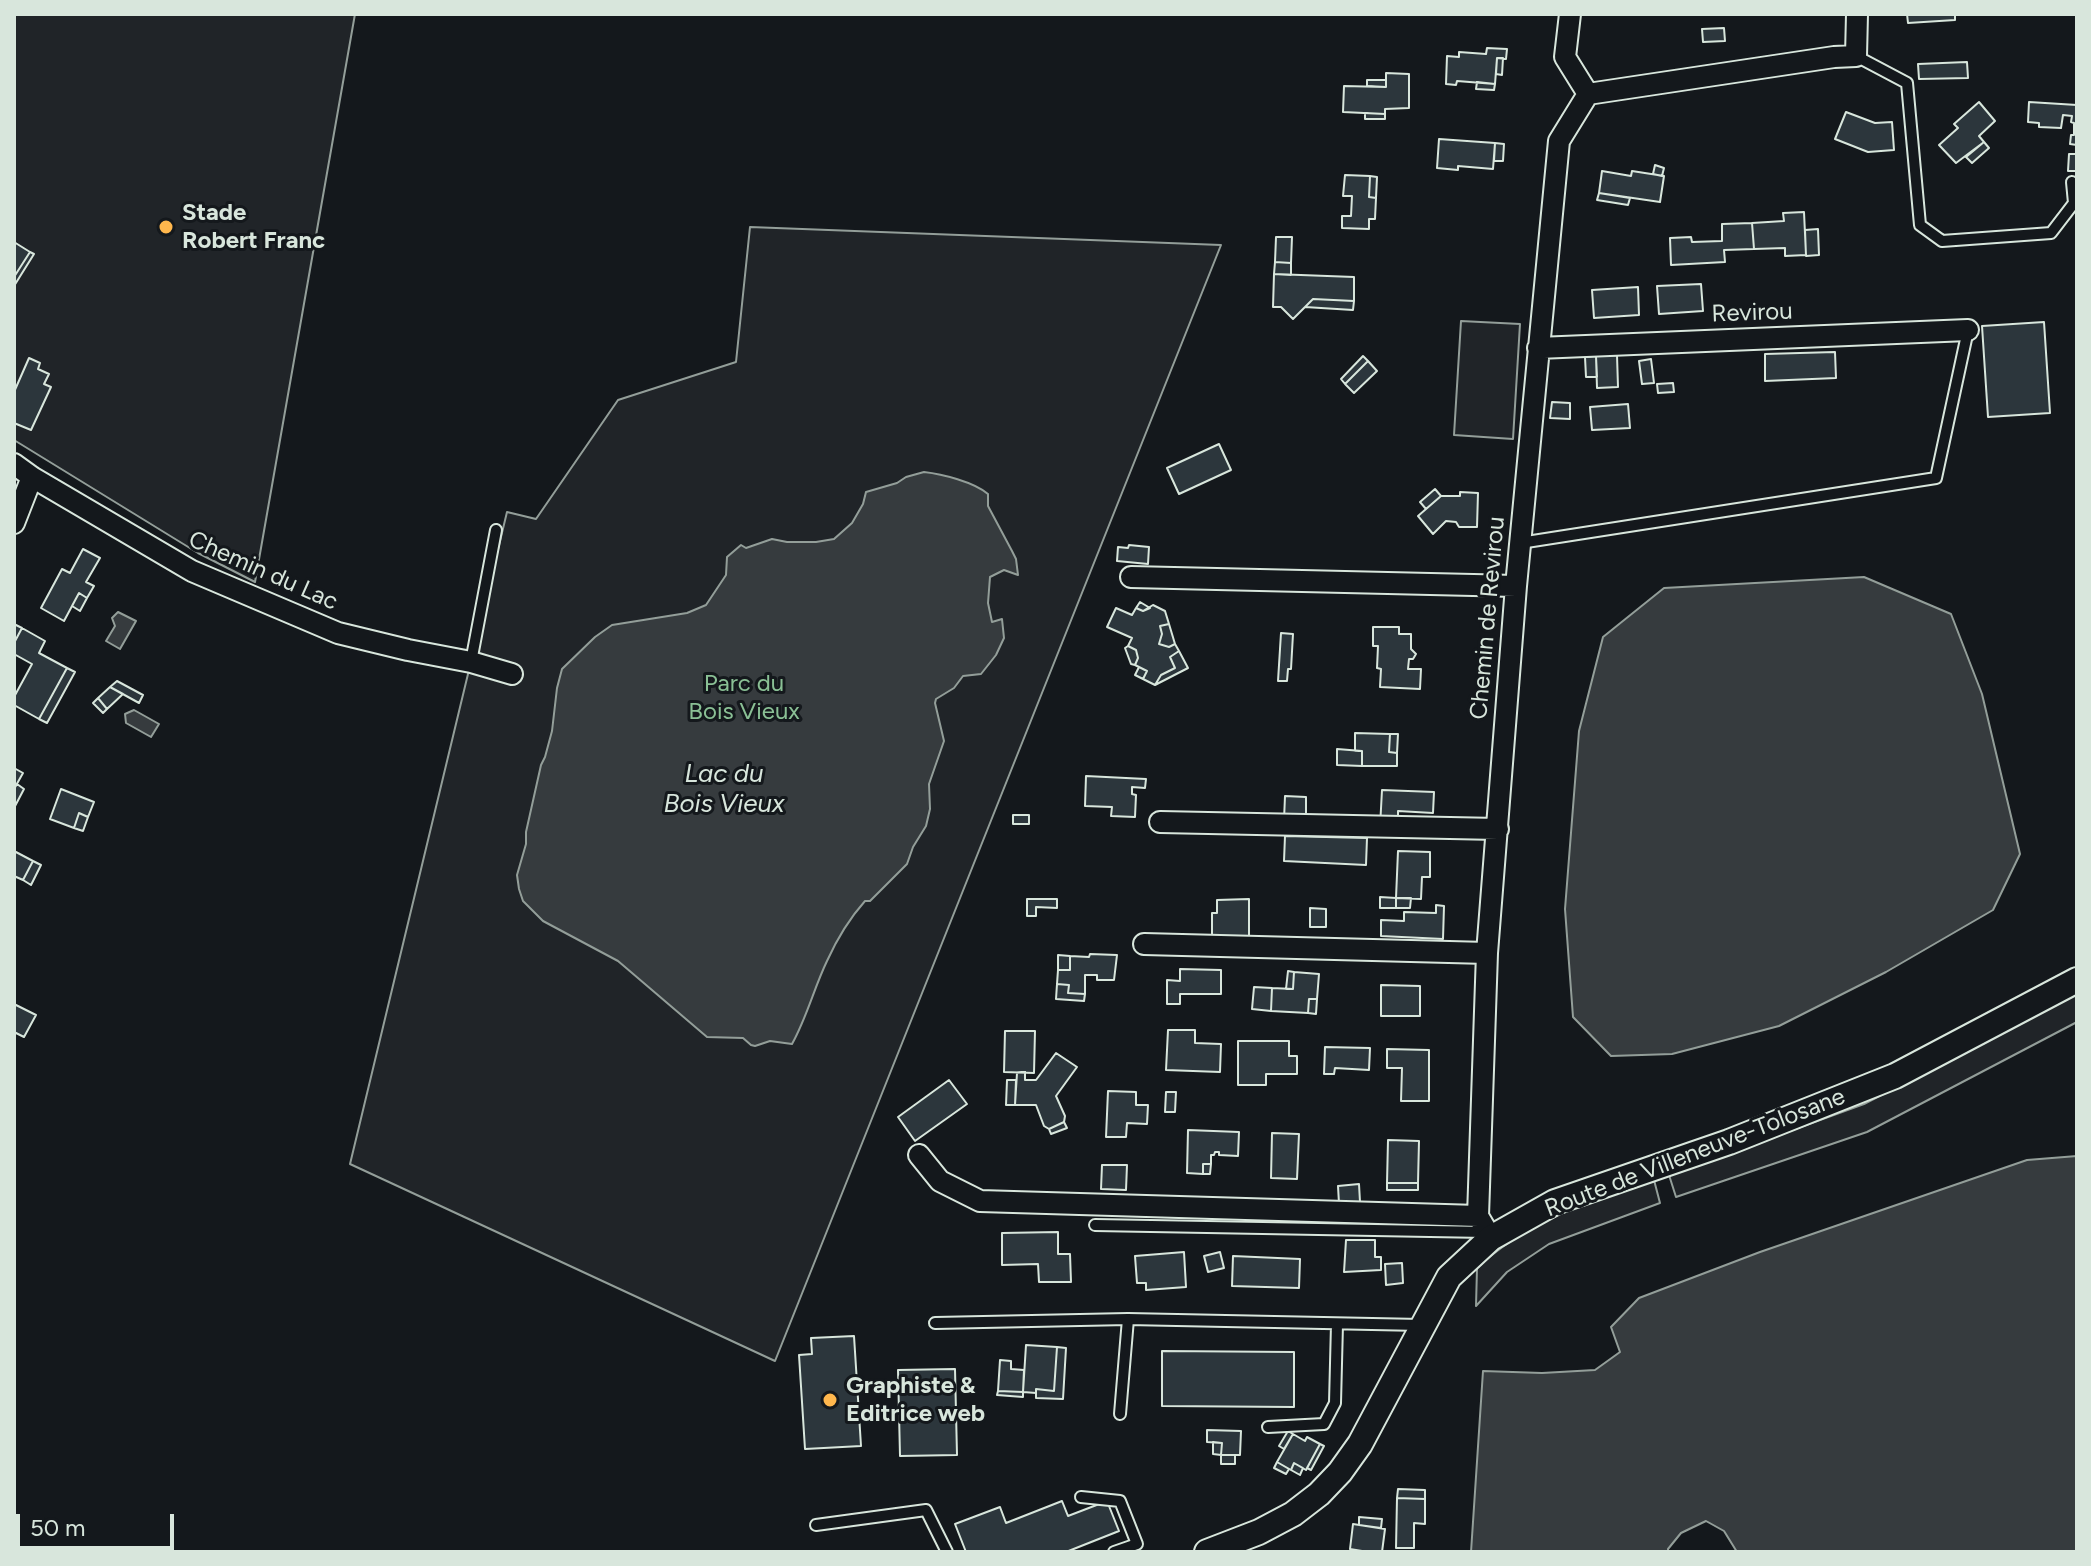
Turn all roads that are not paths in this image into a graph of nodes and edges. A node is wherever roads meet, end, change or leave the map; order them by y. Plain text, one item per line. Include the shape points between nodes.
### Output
1 (1570, 14) edge
2 (1857, 14) edge
3 (1856, 56) junction
4 (1588, 94) junction
5 (2072, 182) dead end
6 (1968, 330) joint
7 (1538, 348) junction
8 (14, 464) edge
9 (32, 477) junction
10 (14, 523) edge
11 (496, 530) dead end
12 (1520, 543) junction
13 (1131, 577) dead end
14 (1516, 586) junction
15 (471, 662) junction
16 (512, 674) dead end
17 (1160, 822) dead end
18 (1498, 829) junction
19 (1144, 944) dead end
20 (1487, 953) junction
21 (2077, 980) edge
22 (919, 1155) dead end
23 (1095, 1225) dead end
24 (1485, 1229) junction
25 (1128, 1319) junction
26 (935, 1323) dead end
27 (1337, 1324) junction
28 (1423, 1326) junction
29 (1120, 1414) dead end
30 (1268, 1427) dead end
31 (1081, 1497) dead end
32 (816, 1525) dead end
33 (947, 1552) edge
34 (1114, 1552) edge
35 (1207, 1552) edge

1 - 4 street via 1565,57
2 - 3 street
3 - 4 street
3 - 5 lane via 1907,83 1920,225 1942,241 2051,233 2074,203
4 - 7 street, Chemin de Revirou via 1559,141
6 - 7 street, Revirou
6 - 12 lane via 1936,478
7 - 12 street, Chemin de Revirou
8 - 9 street, Chemin du Lac
9 - 10 street
9 - 15 street, Chemin du Lac via 192,571 338,633
11 - 15 lane
12 - 14 street, Chemin de Revirou
13 - 14 street
14 - 18 street, Chemin de Revirou
15 - 16 street, Chemin du Lac
17 - 18 street
18 - 20 street, Chemin de Revirou
19 - 20 street
20 - 24 street, Chemin de Revirou
21 - 24 street, Route de Villeneuve-Tolosane via 1895,1076
22 - 24 street via 940,1181 980,1201
23 - 24 lane
24 - 28 street, Route de Villeneuve-Tolosane via 1449,1277
25 - 26 lane
25 - 27 lane
25 - 29 lane
27 - 28 lane
27 - 30 lane via 1335,1403 1324,1424
28 - 35 street, Route de Villeneuve-Tolosane via 1360,1444 1319,1494 1259,1532
31 - 34 lane via 1120,1501 1137,1544
32 - 33 lane via 926,1510

